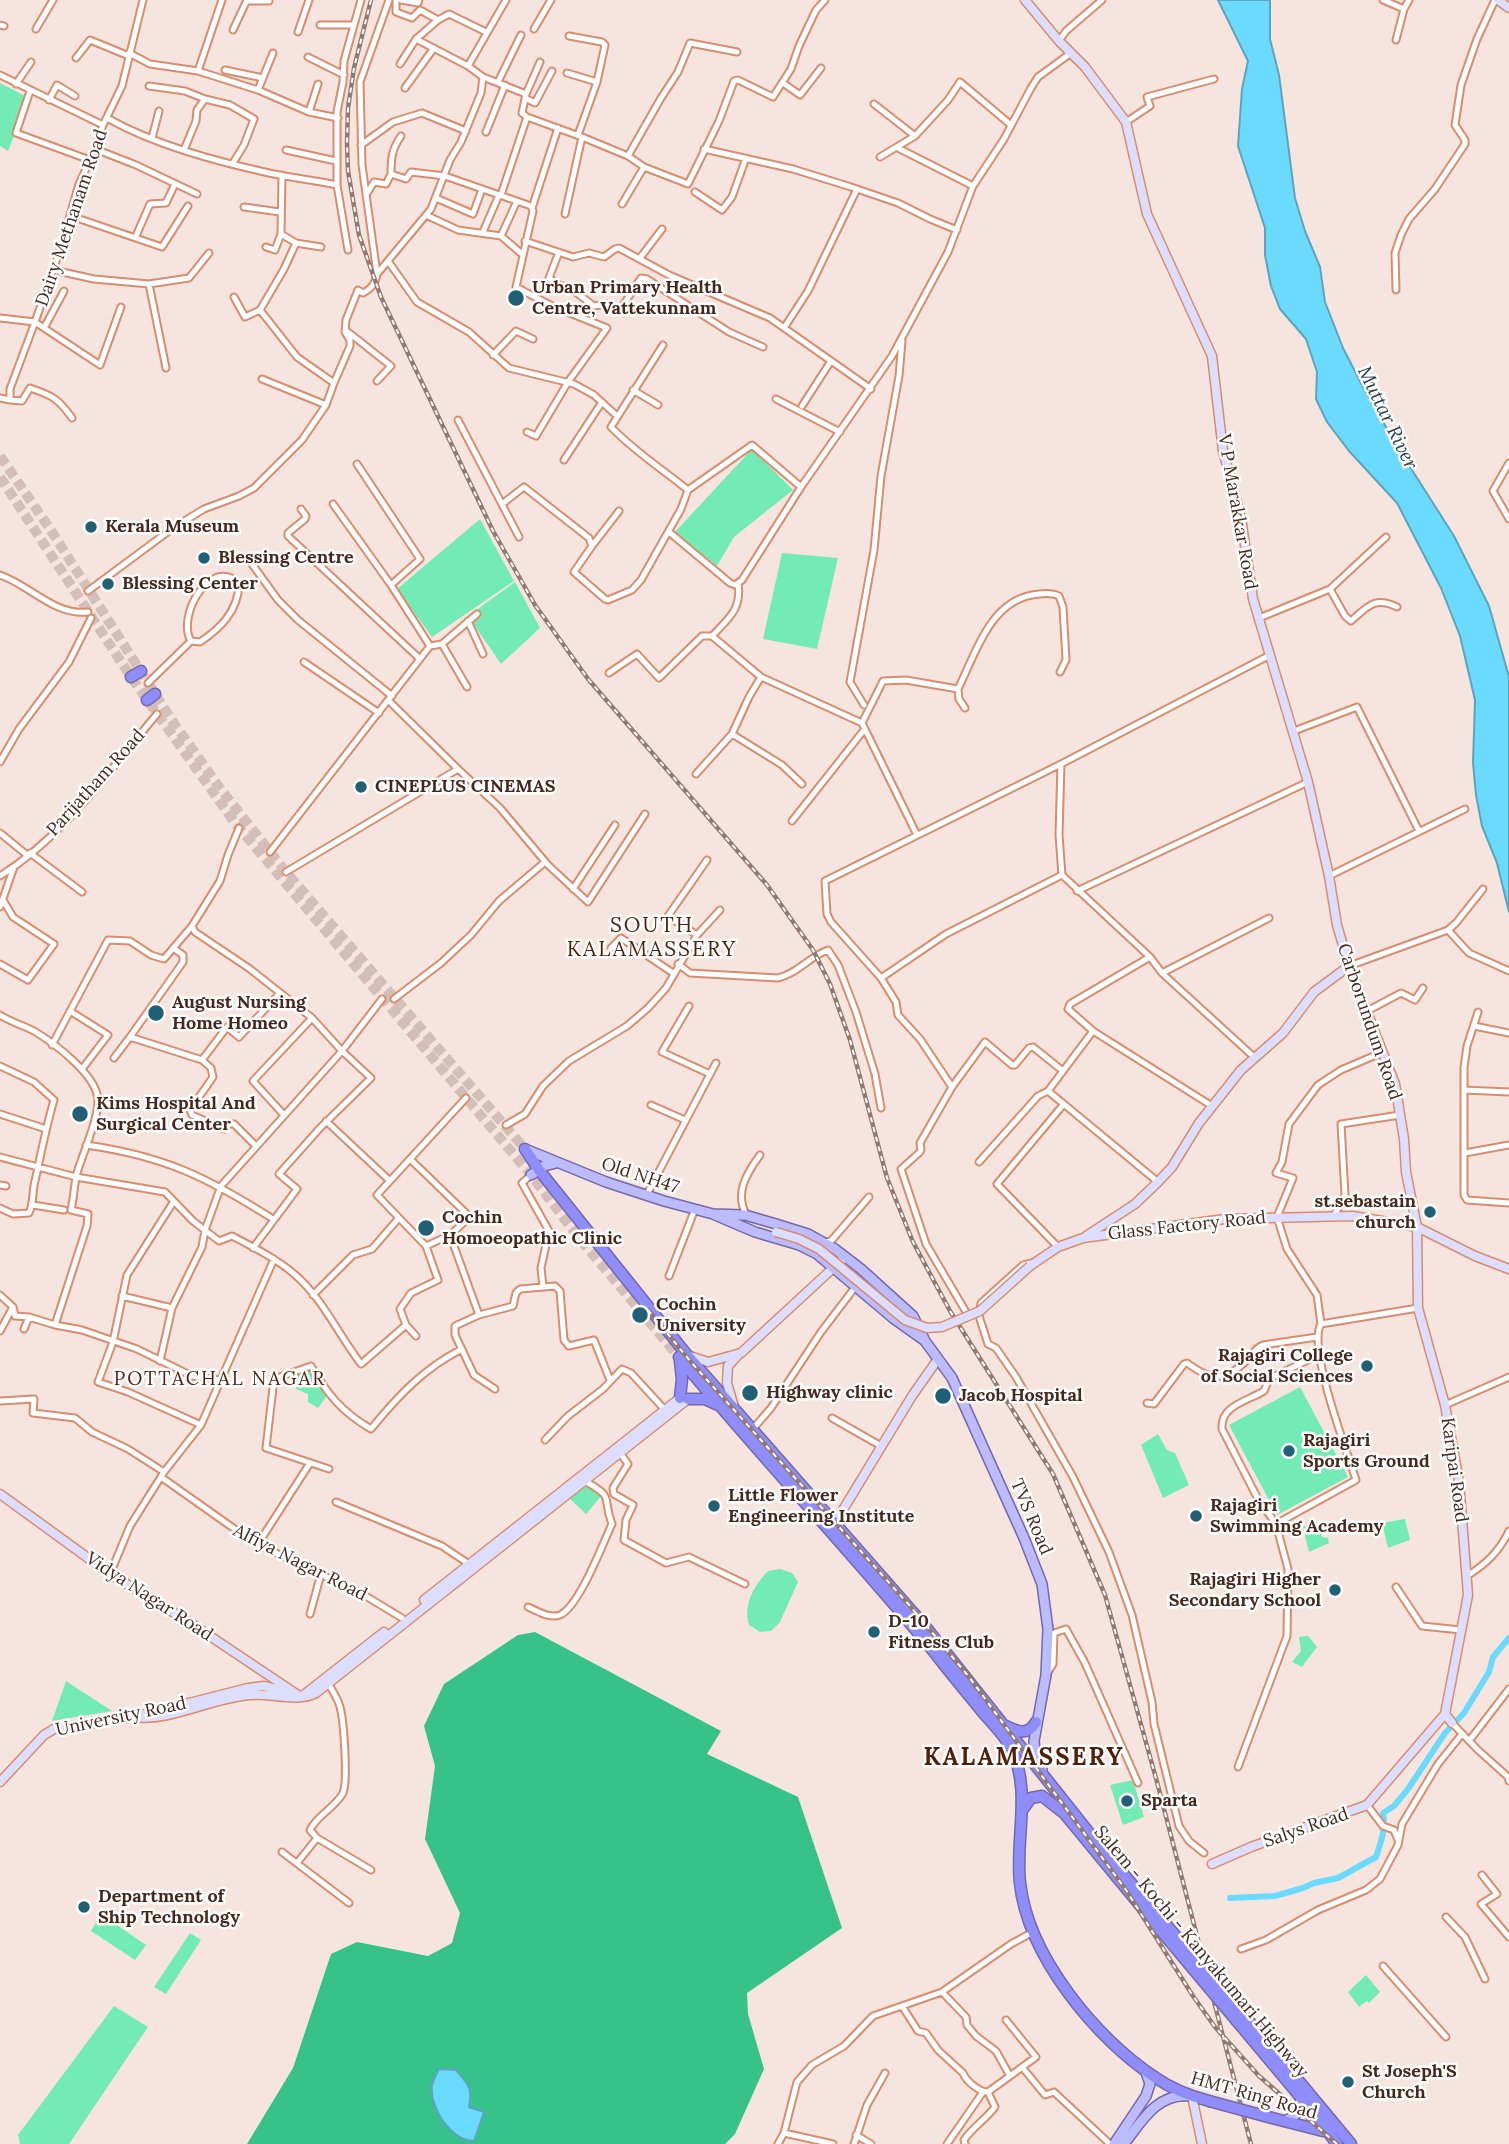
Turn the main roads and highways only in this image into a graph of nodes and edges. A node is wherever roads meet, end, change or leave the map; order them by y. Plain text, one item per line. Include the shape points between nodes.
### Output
1 (525, 1149) joint
2 (558, 1163) junction
3 (535, 1173) junction
4 (713, 1214) junction
5 (746, 1216) junction
6 (742, 1227) junction
7 (925, 1341) junction
8 (683, 1356) junction
9 (702, 1379) junction
10 (722, 1407) junction
11 (912, 1619) junction
12 (1036, 1722) junction
13 (1006, 1726) junction
14 (1045, 1776) junction
15 (1023, 1810) junction
16 (1149, 1911) junction
17 (1255, 2036) junction
18 (1142, 2068) junction
19 (1192, 2096) junction
20 (1301, 2098) junction
21 (1319, 2112) junction
22 (1286, 2122) junction
23 (1327, 2128) junction
24 (1112, 2144) edge
25 (1124, 2144) edge
26 (1338, 2144) edge
27 (1351, 2144) edge

1 - 2 main road, Old NH47
1 - 3 highway
2 - 3 main road
2 - 4 main road, Old NH47 via 646,1196
3 - 8 highway
4 - 5 main road, Old NH47
4 - 6 main road, Old NH47
5 - 6 main road
5 - 7 main road, Old NH47 via 808,1234 845,1256 913,1316
6 - 7 main road, Old NH47 via 817,1254
7 - 12 main road, TVS Road via 952,1378 1042,1584 1048,1629
8 - 9 highway
8 - 10 highway via 684,1398 705,1399
9 - 10 highway
9 - 11 highway via 835,1523
10 - 11 highway
11 - 13 highway
11 - 15 highway, HMT Ring Road via 1010,1746 1019,1768
12 - 13 highway via 1024,1732
12 - 14 main road, TVS Road via 1035,1752
13 - 14 highway, Salem - Kochi - Kanyakumari Highway
14 - 16 highway, Salem - Kochi - Kanyakumari Highway
15 - 16 highway, Salem - Kochi - Kanyakumari Highway via 1031,1798 1042,1796 1065,1814
15 - 18 highway, HMT Ring Road via 1020,1886 1033,1932 1076,2002
16 - 17 highway, Salem - Kochi - Kanyakumari Highway, bridge
17 - 20 highway, Salem - Kochi - Kanyakumari Highway
17 - 21 highway, Salem - Kochi - Kanyakumari Highway
18 - 19 highway, HMT Ring Road
18 - 24 main road via 1150,2079 1146,2096
19 - 22 highway, HMT Ring Road, bridge
19 - 25 main road via 1161,2102
20 - 21 highway, Salem - Kochi - Kanyakumari Highway
20 - 22 main road via 1299,2112
21 - 23 highway, Salem - Kochi - Kanyakumari Highway
21 - 27 highway, Salem - Kochi - Kanyakumari Highway
22 - 23 highway, HMT Ring Road via 1323,2132
23 - 26 highway, Salem - Kochi - Kanyakumari Highway

